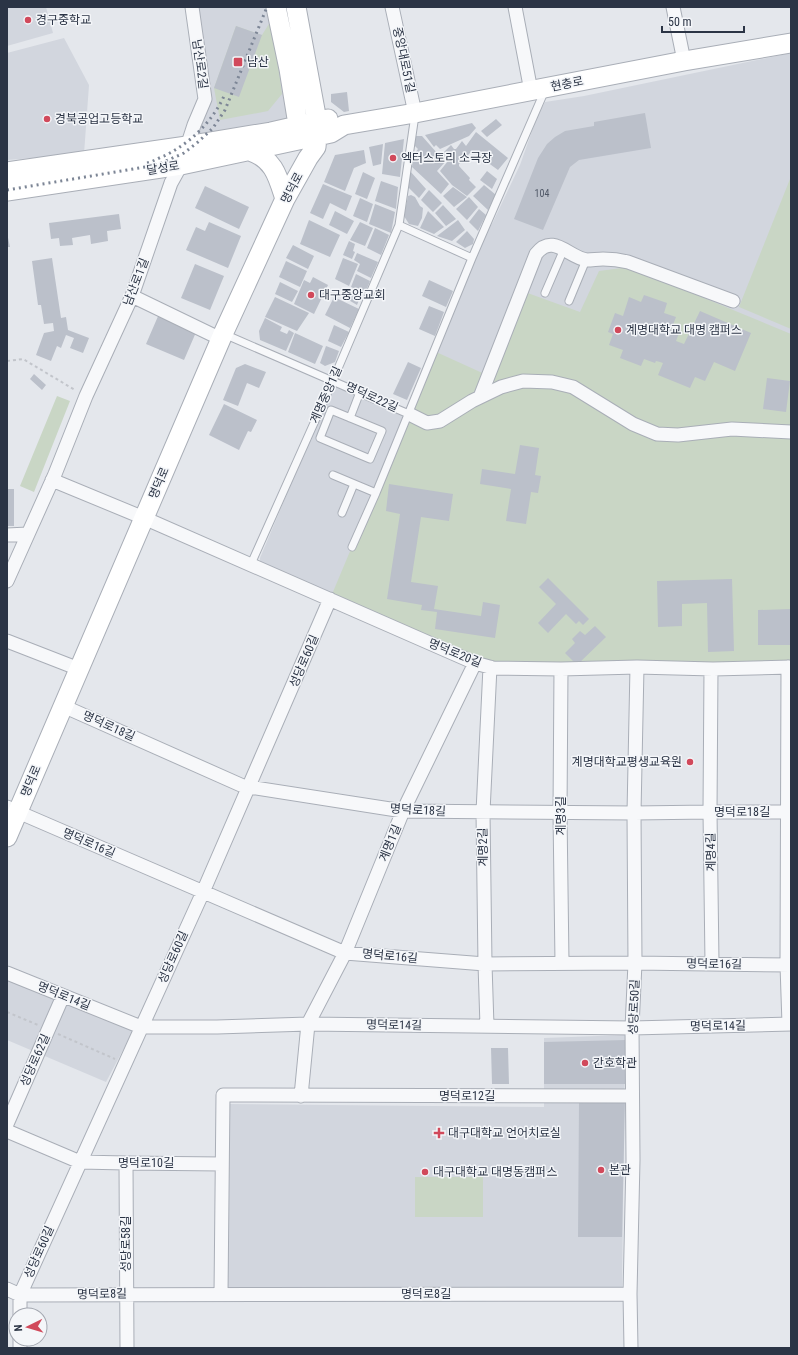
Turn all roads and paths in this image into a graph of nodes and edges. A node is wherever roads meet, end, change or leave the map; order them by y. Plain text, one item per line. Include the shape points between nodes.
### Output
1 (192, 7) edge
2 (276, 7) edge
3 (296, 7) edge
4 (392, 7) edge
5 (515, 7) edge
6 (673, 7) edge
7 (790, 44) edge
8 (684, 61) junction
9 (539, 89) junction
10 (415, 113) junction
11 (308, 130) junction
12 (187, 146) junction
13 (250, 151) junction
14 (181, 166) junction
15 (7, 172) edge
16 (7, 191) edge
17 (285, 199) junction
18 (399, 225) junction
19 (564, 249) junction
20 (472, 258) junction
21 (586, 260) junction
22 (545, 294) dead end
23 (132, 296) junction
24 (569, 301) dead end
25 (733, 301) dead end
26 (222, 336) junction
27 (7, 361) edge
28 (333, 380) junction
29 (360, 392) junction
30 (86, 396) junction
31 (480, 397) junction
32 (410, 414) junction
33 (350, 418) junction
34 (791, 432) edge
35 (333, 475) dead end
36 (52, 480) junction
37 (354, 484) junction
38 (376, 493) junction
39 (342, 513) dead end
40 (144, 518) junction
41 (28, 534) junction
42 (7, 535) edge
43 (352, 547) dead end
44 (250, 564) junction
45 (7, 581) edge
46 (330, 599) junction
47 (7, 640) edge
48 (475, 663) junction
49 (490, 667) junction
50 (637, 667) junction
51 (789, 667) edge
52 (79, 669) junction
53 (561, 669) junction
54 (711, 669) junction
55 (64, 706) junction
56 (249, 787) junction
57 (12, 809) edge
58 (403, 811) junction
59 (483, 812) junction
60 (710, 812) junction
61 (789, 812) edge
62 (560, 813) junction
63 (634, 813) junction
64 (7, 837) edge
65 (203, 892) junction
66 (345, 953) junction
67 (562, 963) junction
68 (635, 963) junction
69 (712, 963) junction
70 (485, 964) junction
71 (789, 965) edge
72 (7, 973) edge
73 (63, 996) junction
74 (7, 1012) edge
75 (308, 1024) junction
76 (790, 1024) edge
77 (487, 1026) junction
78 (42, 1027) dead end
79 (141, 1027) junction
80 (632, 1028) junction
81 (56, 1033) dead end
82 (125, 1063) junction
83 (301, 1096) junction
84 (632, 1096) junction
85 (7, 1124) edge
86 (7, 1131) edge
87 (80, 1162) junction
88 (126, 1163) junction
89 (222, 1164) junction
90 (7, 1289) edge
91 (20, 1294) junction
92 (126, 1294) junction
93 (221, 1294) junction
94 (630, 1294) junction
95 (20, 1307) edge
96 (128, 1348) edge
97 (631, 1348) edge

1 - 12 street, 남산로2길 via 205,99
2 - 11 main road, 명덕로 via 289,69
3 - 11 main road, 명덕로
4 - 10 street, 중앙대로51길
5 - 9 street
6 - 8 street
7 - 8 main road, 현충로
8 - 9 main road, 현충로
9 - 10 main road, 현충로
9 - 20 lane
10 - 11 main road, 현충로 via 344,125 329,119
10 - 18 lane, 계명중앙1길
11 - 12 main road via 271,132
11 - 13 main road, 달성로
11 - 17 main road, 명덕로 via 301,149 308,158
12 - 14 street, 남산로2길
12 - 15 main road
13 - 14 main road, 달성로
13 - 17 main road via 259,154 273,167
14 - 16 main road, 달성로
14 - 23 street, 남산로1길 via 171,183
17 - 26 main road, 명덕로
18 - 20 lane
18 - 28 lane, 계명중앙1길
19 - 21 street
19 - 22 lane
19 - 31 street via 550,245 541,248 536,254
20 - 32 lane
21 - 24 lane
21 - 25 street via 612,259 628,262
23 - 26 street
23 - 30 street, 남산로1길
26 - 28 lane, 명덕로22길
26 - 40 main road, 명덕로
27 - 30 path via 23,359
28 - 29 lane, 명덕로22길
28 - 44 lane, 계명중앙1길
29 - 32 lane, 명덕로22길
29 - 33 lane
30 - 36 street, 남산로1길
31 - 32 street via 440,421 427,423
31 - 34 street via 501,387 523,381 552,382 573,387 633,424 657,434 678,435 732,429
32 - 38 lane
33 - 33 lane via 382,431 370,459 320,438 331,410
35 - 37 lane
36 - 40 street, 명덕로20길
36 - 41 street, 남산로1길
37 - 38 lane
37 - 39 lane
38 - 43 lane
40 - 44 street, 명덕로20길
40 - 52 main road, 명덕로
41 - 42 street
41 - 45 street, 남산로1길
44 - 46 street, 명덕로20길
46 - 48 street, 명덕로20길
46 - 56 street, 성당로60길
47 - 52 street
48 - 49 street, 명덕로20길
48 - 58 street, 계명1길
49 - 53 street, 명덕로20길
49 - 59 street, 계명2길
50 - 53 street, 명덕로20길
50 - 54 street, 명덕로20길
50 - 63 street, 성당로50길
51 - 54 street, 명덕로20길
51 - 61 street
52 - 55 main road, 명덕로
53 - 62 street, 계명3길
54 - 60 street, 계명4길
55 - 56 street, 명덕로18길
55 - 57 main road, 명덕로
56 - 58 street, 명덕로18길
56 - 65 street, 성당로60길
57 - 64 main road, 명덕로
57 - 65 street, 명덕로16길
58 - 59 street, 명덕로18길
58 - 66 street, 계명1길
59 - 62 street, 명덕로18길
59 - 70 street, 계명2길
60 - 61 street, 명덕로18길
60 - 63 street, 명덕로18길
60 - 69 street, 계명4길
61 - 71 street
62 - 63 street, 명덕로18길
62 - 67 street, 계명3길
63 - 68 street, 성당로50길
65 - 66 street, 명덕로16길
65 - 79 street, 성당로60길
66 - 70 street, 명덕로16길
66 - 75 street, 계명1길
67 - 68 street, 명덕로16길
67 - 70 street, 명덕로16길
68 - 69 street, 명덕로16길
68 - 80 street, 성당로50길
69 - 71 street, 명덕로16길
70 - 77 street, 계명2길
71 - 76 street
72 - 73 street, 명덕로14길
73 - 79 street, 명덕로14길
73 - 85 street, 성당로62길
74 - 78 path
75 - 77 street, 명덕로14길
75 - 79 street, 명덕로14길
75 - 83 street
76 - 80 street, 명덕로14길
77 - 80 street, 명덕로14길
79 - 82 street, 성당로60길
80 - 84 street, 성당로50길
81 - 82 path
82 - 87 street, 성당로60길
83 - 84 street, 명덕로12길
83 - 89 street, 명덕로12길 via 223,1095
84 - 94 street, 성당로50길
86 - 87 street, 명덕로10길
87 - 88 street, 명덕로10길
87 - 91 street, 성당로60길
88 - 89 street, 명덕로10길
88 - 92 street, 성당로58길
89 - 93 street
90 - 91 street, 명덕로8길
91 - 92 street, 명덕로8길
91 - 95 street, 성당로60길
92 - 93 street, 명덕로8길
92 - 96 street, 성당로58길
93 - 94 street, 명덕로8길
94 - 97 street, 성당로50길

